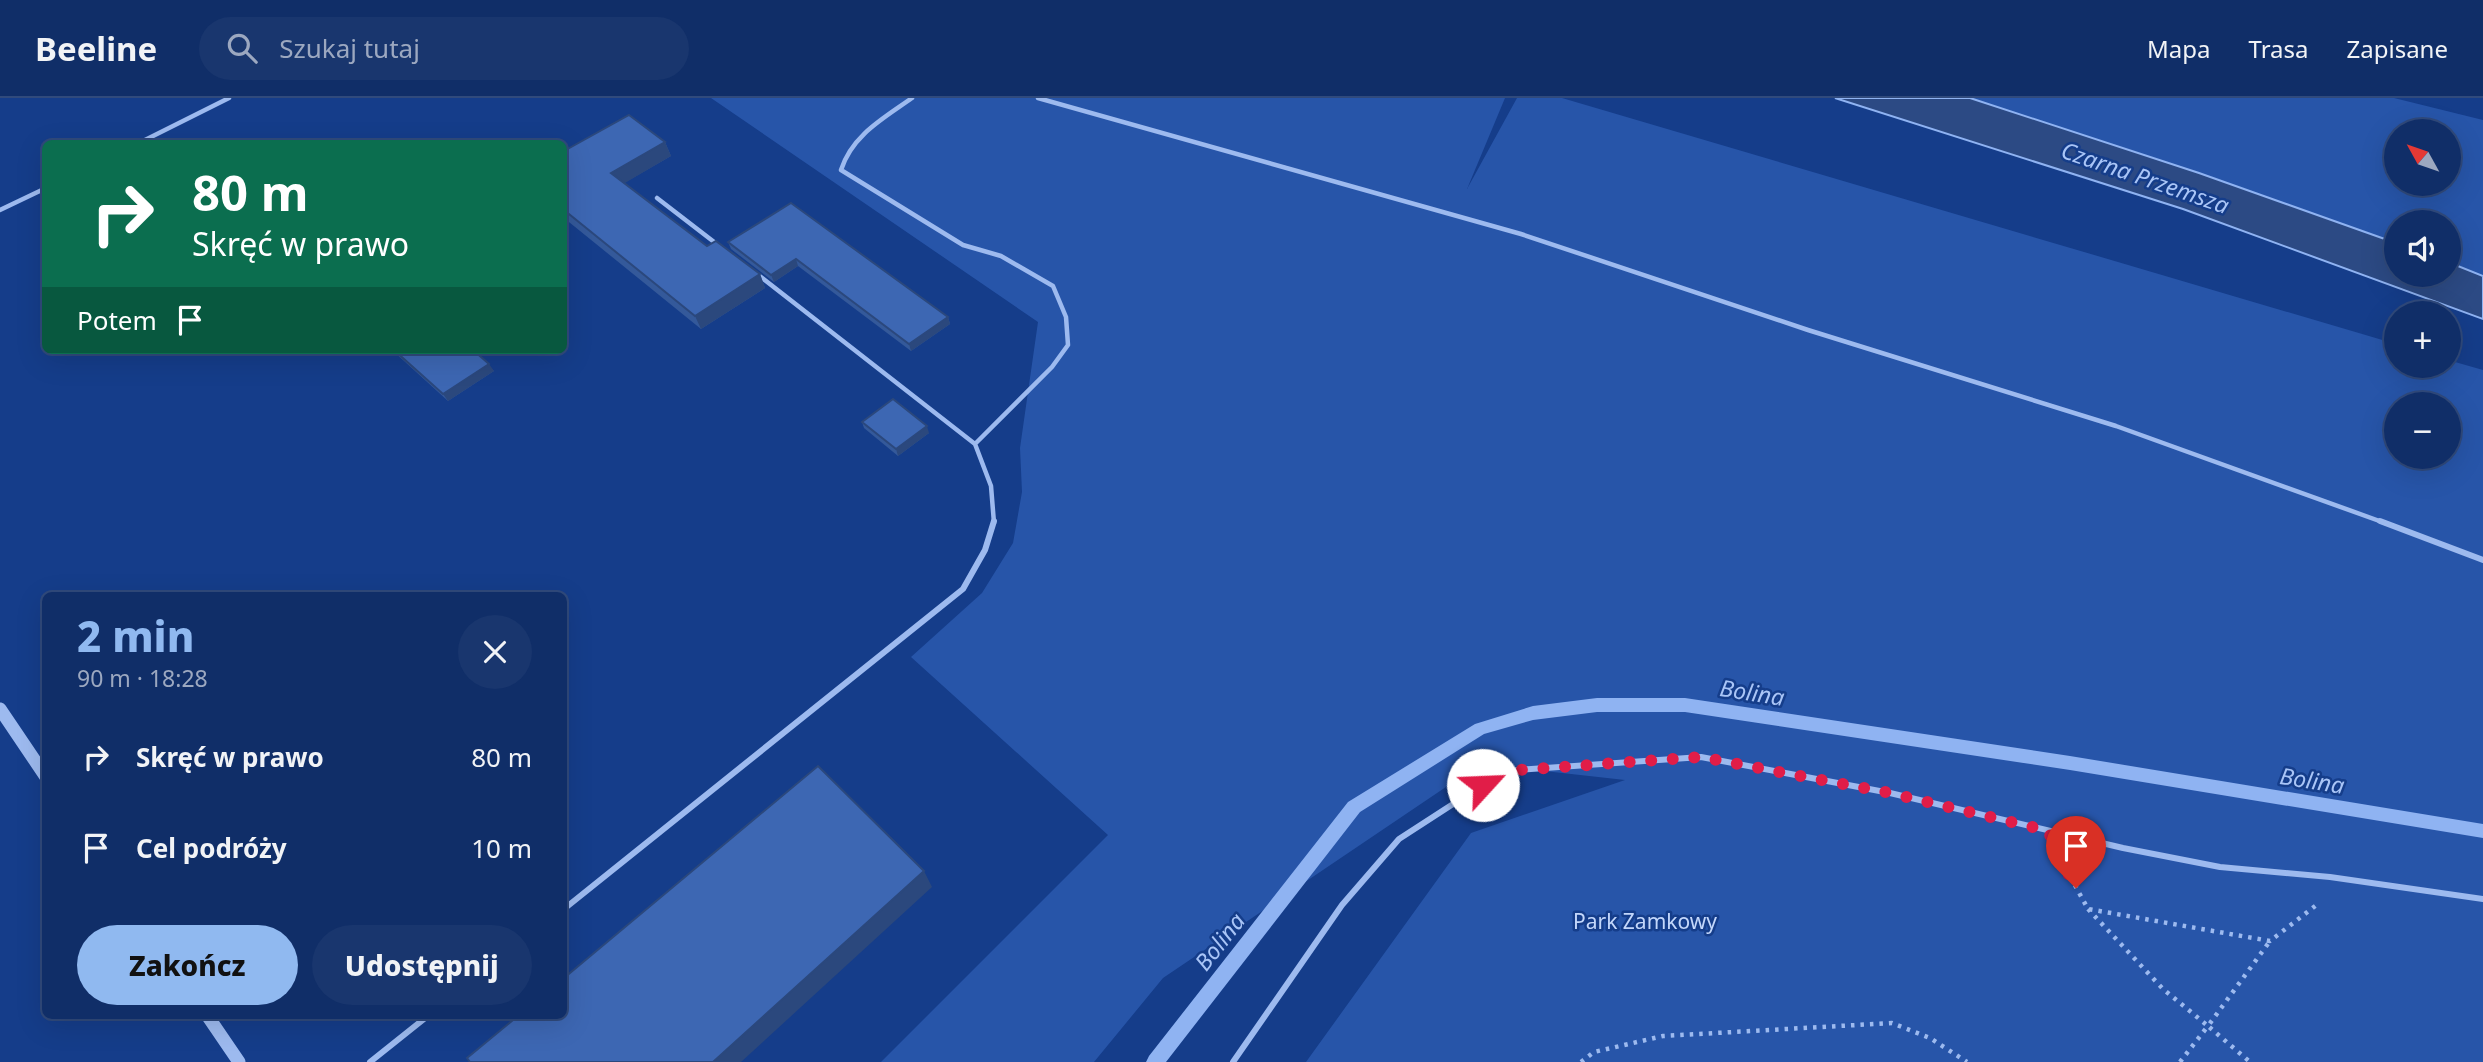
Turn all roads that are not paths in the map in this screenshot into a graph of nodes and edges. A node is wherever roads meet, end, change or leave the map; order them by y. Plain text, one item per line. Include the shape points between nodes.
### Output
1 (229, 98) edge
2 (912, 98) edge
3 (1038, 98) edge
4 (144, 140) edge
5 (42, 190) edge
6 (657, 198) dead end
7 (0, 210) edge
8 (722, 247) edge
9 (754, 272) edge
10 (975, 444) junction
11 (2483, 560) edge
12 (0, 709) edge
13 (42, 771) edge
14 (2483, 899) edge
15 (567, 907) edge
16 (210, 1019) edge
17 (424, 1019) edge
18 (239, 1062) edge
19 (370, 1062) edge
20 (1233, 1062) edge

1 - 4 lane
2 - 10 lane via 851,144 841,170 963,244 1001,256 1053,286 1066,317 1068,345
3 - 11 lane via 1521,234 2116,426
5 - 7 lane
6 - 8 lane
9 - 10 lane
10 - 15 lane via 997,508 986,551 963,589
12 - 13 street
14 - 20 lane via 2220,867 1890,793 1701,757 1504,771 1399,839 1342,905
16 - 18 street
17 - 19 lane

